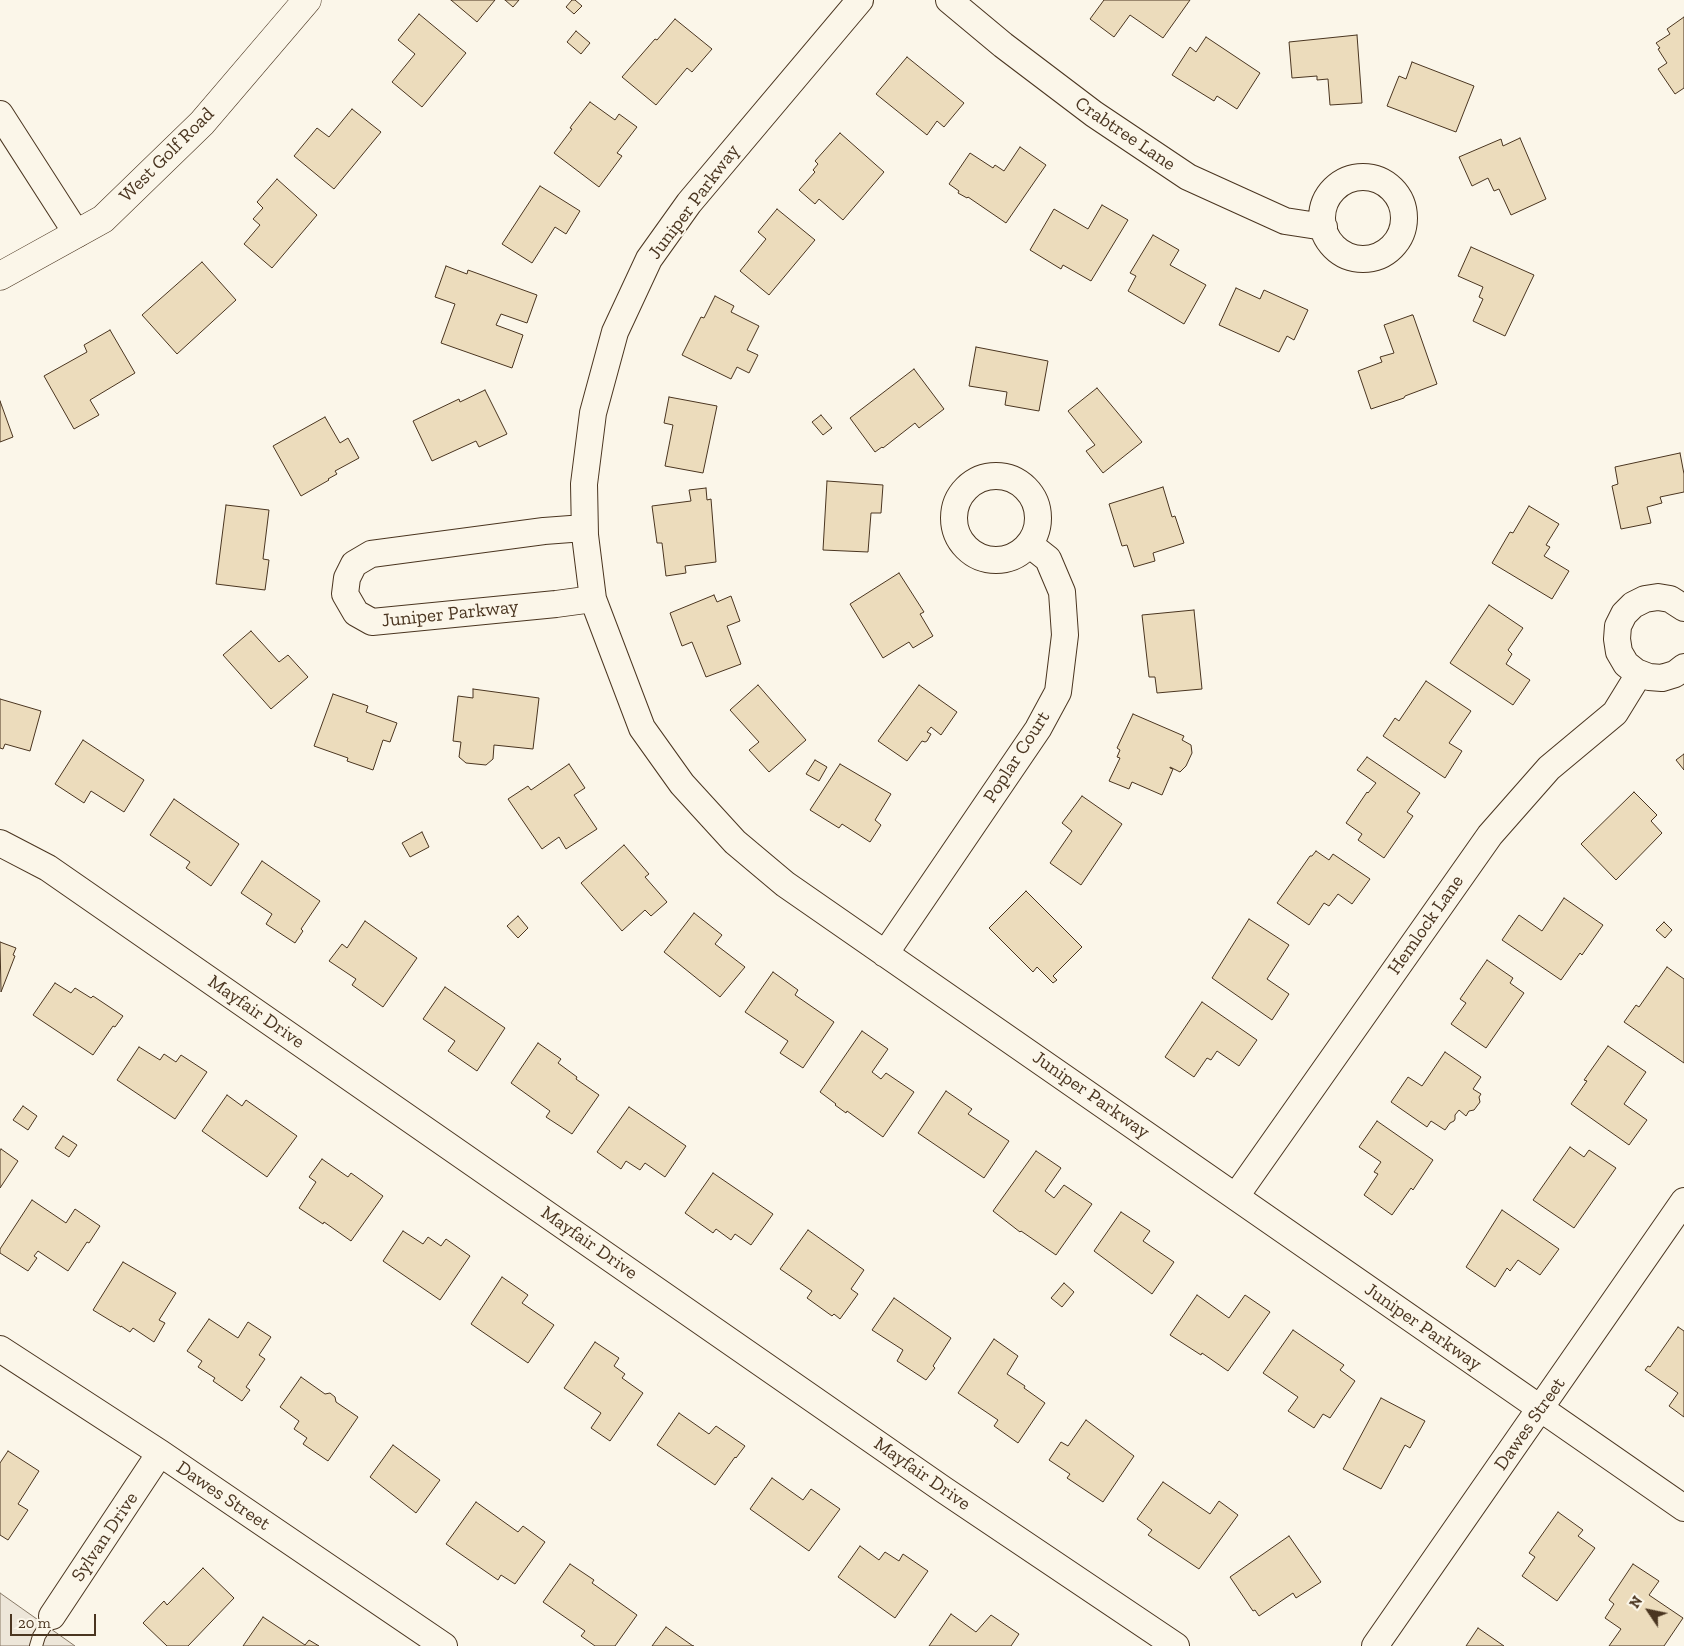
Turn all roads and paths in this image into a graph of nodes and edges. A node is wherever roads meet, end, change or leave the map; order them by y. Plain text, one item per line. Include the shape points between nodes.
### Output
1 (307, 0) edge
2 (860, 0) edge
3 (949, 0) edge
4 (0, 114) edge
5 (1324, 227) dead end
6 (77, 234) junction
7 (0, 276) edge
8 (584, 528) junction
9 (1029, 544) dead end
10 (593, 599) junction
11 (1684, 608) edge
12 (1684, 667) edge
13 (1639, 674) junction
14 (0, 843) edge
15 (885, 954) junction
16 (1236, 1196) junction
17 (1684, 1201) edge
18 (0, 1349) edge
19 (1540, 1409) junction
20 (160, 1453) junction
21 (1684, 1508) edge
22 (52, 1616) joint
23 (36, 1646) edge
24 (444, 1646) edge
25 (1176, 1646) edge
26 (1375, 1646) edge

1 - 6 street, West Golf Road via 202,123 103,219
2 - 8 street, Juniper Parkway via 689,202 649,259 615,332 593,413 584,484
3 - 5 street, Crabtree Lane via 1094,114 1188,177 1285,221
4 - 6 street
6 - 7 street, West Golf Road
8 - 10 street, Juniper Parkway
8 - 10 street, Juniper Parkway via 371,554 354,564 346,594 356,613 372,622
9 - 15 street, Poplar Court via 1048,559 1062,592 1065,635 1058,692 1038,729
10 - 15 street, Juniper Parkway via 642,728 682,784 735,842 785,884
11 - 13 street via 1670,599 1658,597 1633,605 1624,614 1616,639 1619,652 1626,664
12 - 13 street via 1662,678
13 - 16 street, Hemlock Lane via 1615,713 1550,768 1490,835
14 - 25 street, Mayfair Drive via 48,868 944,1490
15 - 16 street, Juniper Parkway
16 - 19 street, Juniper Parkway
17 - 19 street, Dawes Street
18 - 20 street, Dawes Street
19 - 21 street, Juniper Parkway
19 - 26 street, Dawes Street
20 - 22 street, Sylvan Drive
20 - 24 street, Dawes Street
22 - 23 lane, Sylvan Drive

